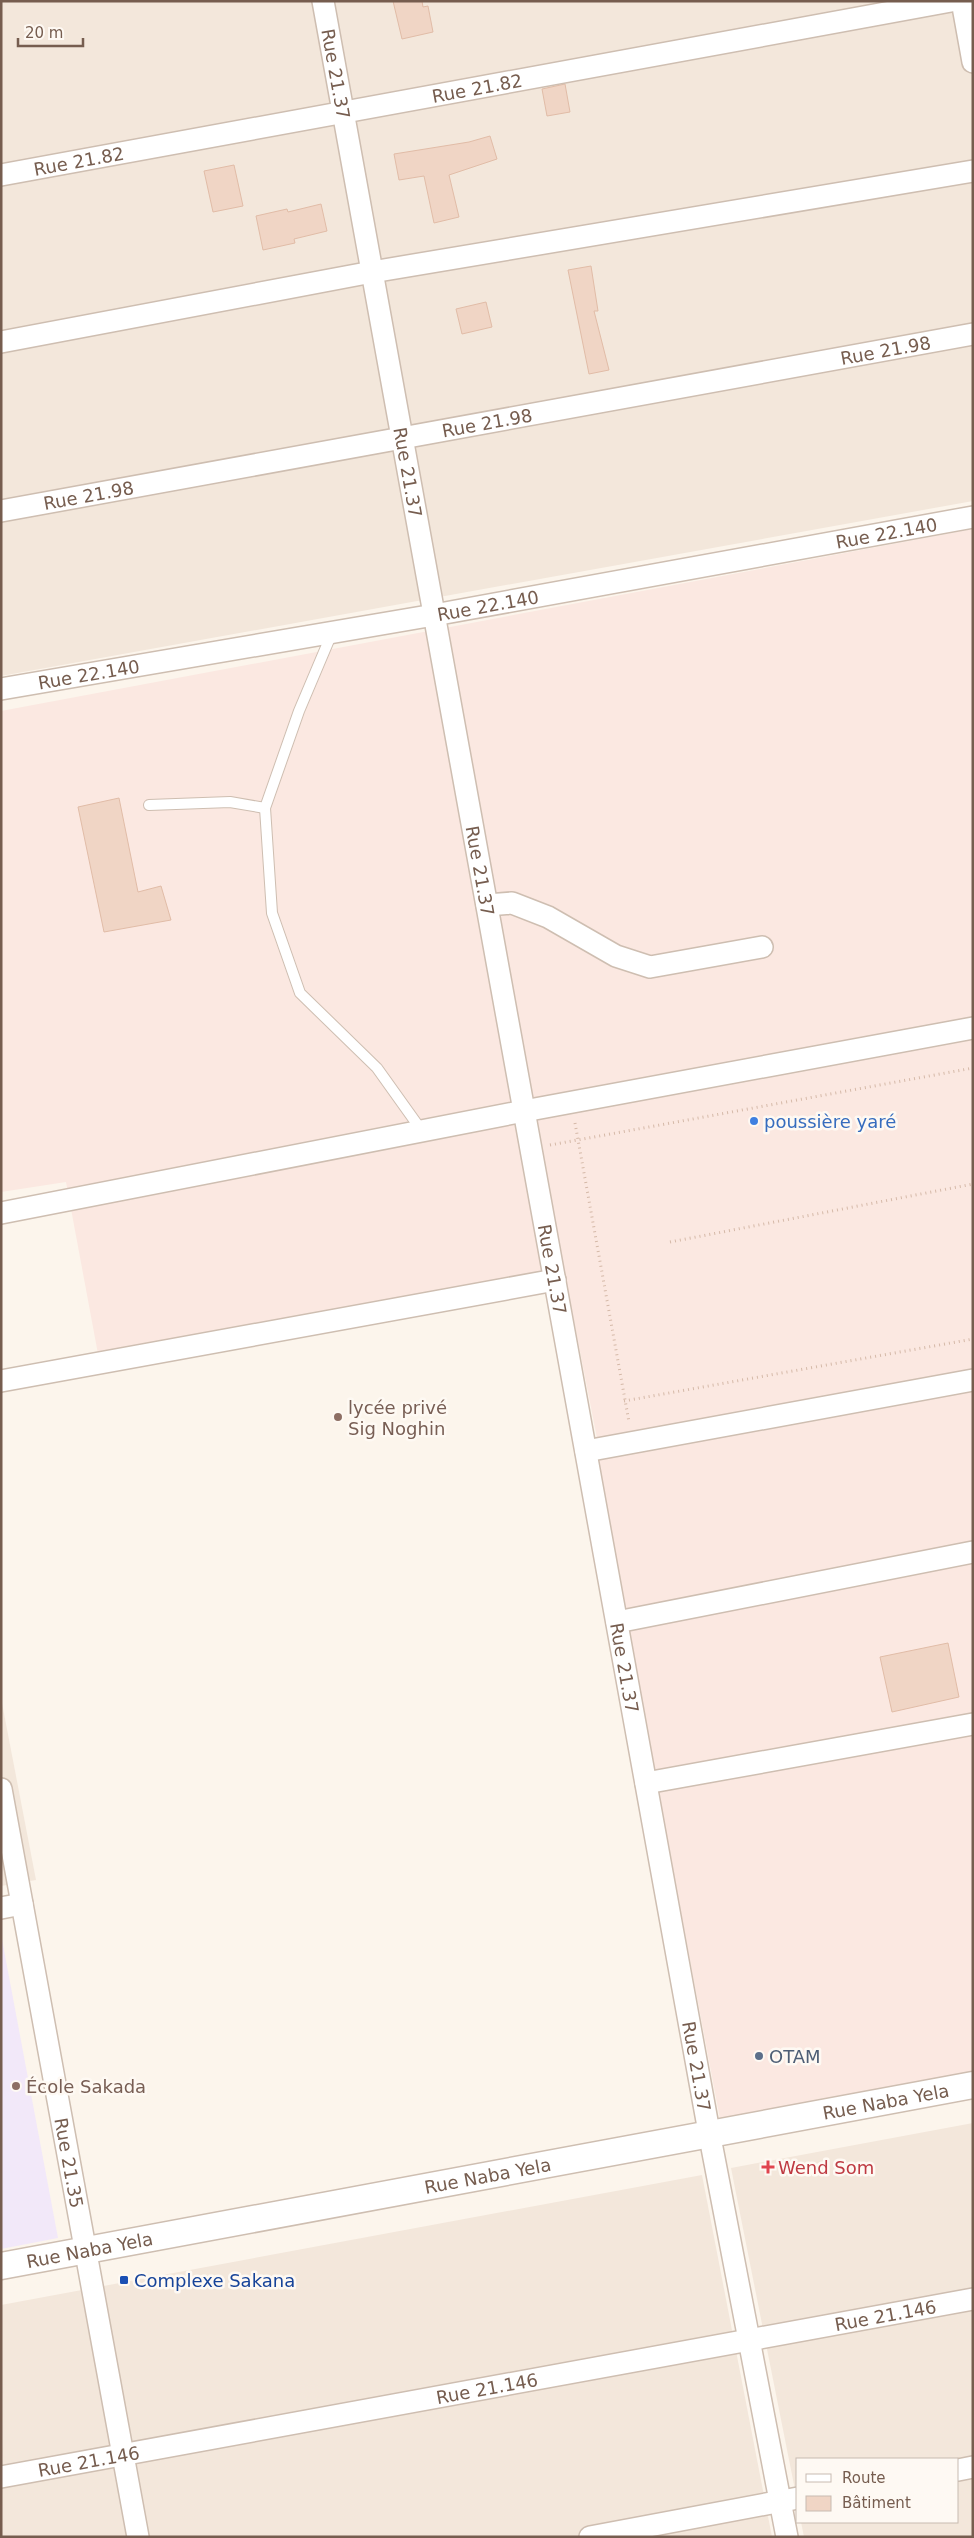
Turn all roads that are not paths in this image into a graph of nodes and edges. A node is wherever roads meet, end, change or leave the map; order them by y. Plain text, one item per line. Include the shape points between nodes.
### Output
1 (323, 1) edge
2 (952, 1) edge
3 (962, 1) edge
4 (973, 62) edge
5 (343, 113) junction
6 (973, 171) edge
7 (1, 175) edge
8 (372, 272) junction
9 (973, 334) edge
10 (1, 342) edge
11 (401, 437) junction
12 (1, 511) edge
13 (973, 517) edge
14 (434, 615) junction
15 (332, 632) junction
16 (1, 689) edge
17 (150, 805) dead end
18 (265, 808) junction
19 (487, 905) junction
20 (762, 947) dead end
21 (973, 1028) edge
22 (524, 1111) junction
23 (422, 1131) junction
24 (1, 1213) edge
25 (555, 1280) junction
26 (973, 1380) edge
27 (1, 1381) edge
28 (586, 1451) junction
29 (973, 1552) edge
30 (616, 1622) junction
31 (973, 1724) edge
32 (646, 1783) junction
33 (1, 1789) edge
34 (12, 1906) edge
35 (973, 2084) edge
36 (710, 2132) junction
37 (84, 2250) junction
38 (1, 2266) edge
39 (973, 2299) edge
40 (749, 2338) junction
41 (122, 2454) junction
42 (973, 2467) edge
43 (959, 2470) edge
44 (1, 2476) edge
45 (789, 2500) edge
46 (138, 2537) edge
47 (590, 2537) edge
48 (787, 2537) edge

1 - 5 street, Rue 21.37
2 - 5 street, Rue 21.82
3 - 4 street
5 - 7 street, Rue 21.82
5 - 8 street, Rue 21.37
6 - 8 street
8 - 10 street
8 - 11 street, Rue 21.37
9 - 11 street, Rue 21.98
11 - 12 street, Rue 21.98
11 - 14 street, Rue 21.37
13 - 14 street, Rue 22.140
14 - 15 street, Rue 22.140
14 - 19 street, Rue 21.37
15 - 16 street, Rue 22.140
15 - 18 lane via 299,711
17 - 18 lane via 230,802
18 - 23 lane via 272,913 300,992 376,1068
19 - 20 street via 512,903 540,913 616,956 650,968
19 - 22 street, Rue 21.37
21 - 22 street
22 - 23 street
22 - 25 street, Rue 21.37
23 - 24 street
25 - 27 street
25 - 28 street, Rue 21.37
26 - 28 street
28 - 30 street, Rue 21.37
29 - 30 street
30 - 32 street, Rue 21.37
31 - 32 street
32 - 36 street, Rue 21.37
33 - 34 street, Rue 21.35
34 - 37 street, Rue 21.35
35 - 36 street, Rue Naba Yela
36 - 37 street, Rue Naba Yela
36 - 40 street, Rue 21.37
37 - 38 street, Rue Naba Yela
37 - 41 street, Rue 21.35
39 - 40 street, Rue 21.146
40 - 41 street, Rue 21.146
40 - 45 street, Rue 21.37
41 - 44 street, Rue 21.146
41 - 46 street, Rue 21.35
42 - 43 street
45 - 47 street
45 - 48 street, Rue 21.37

